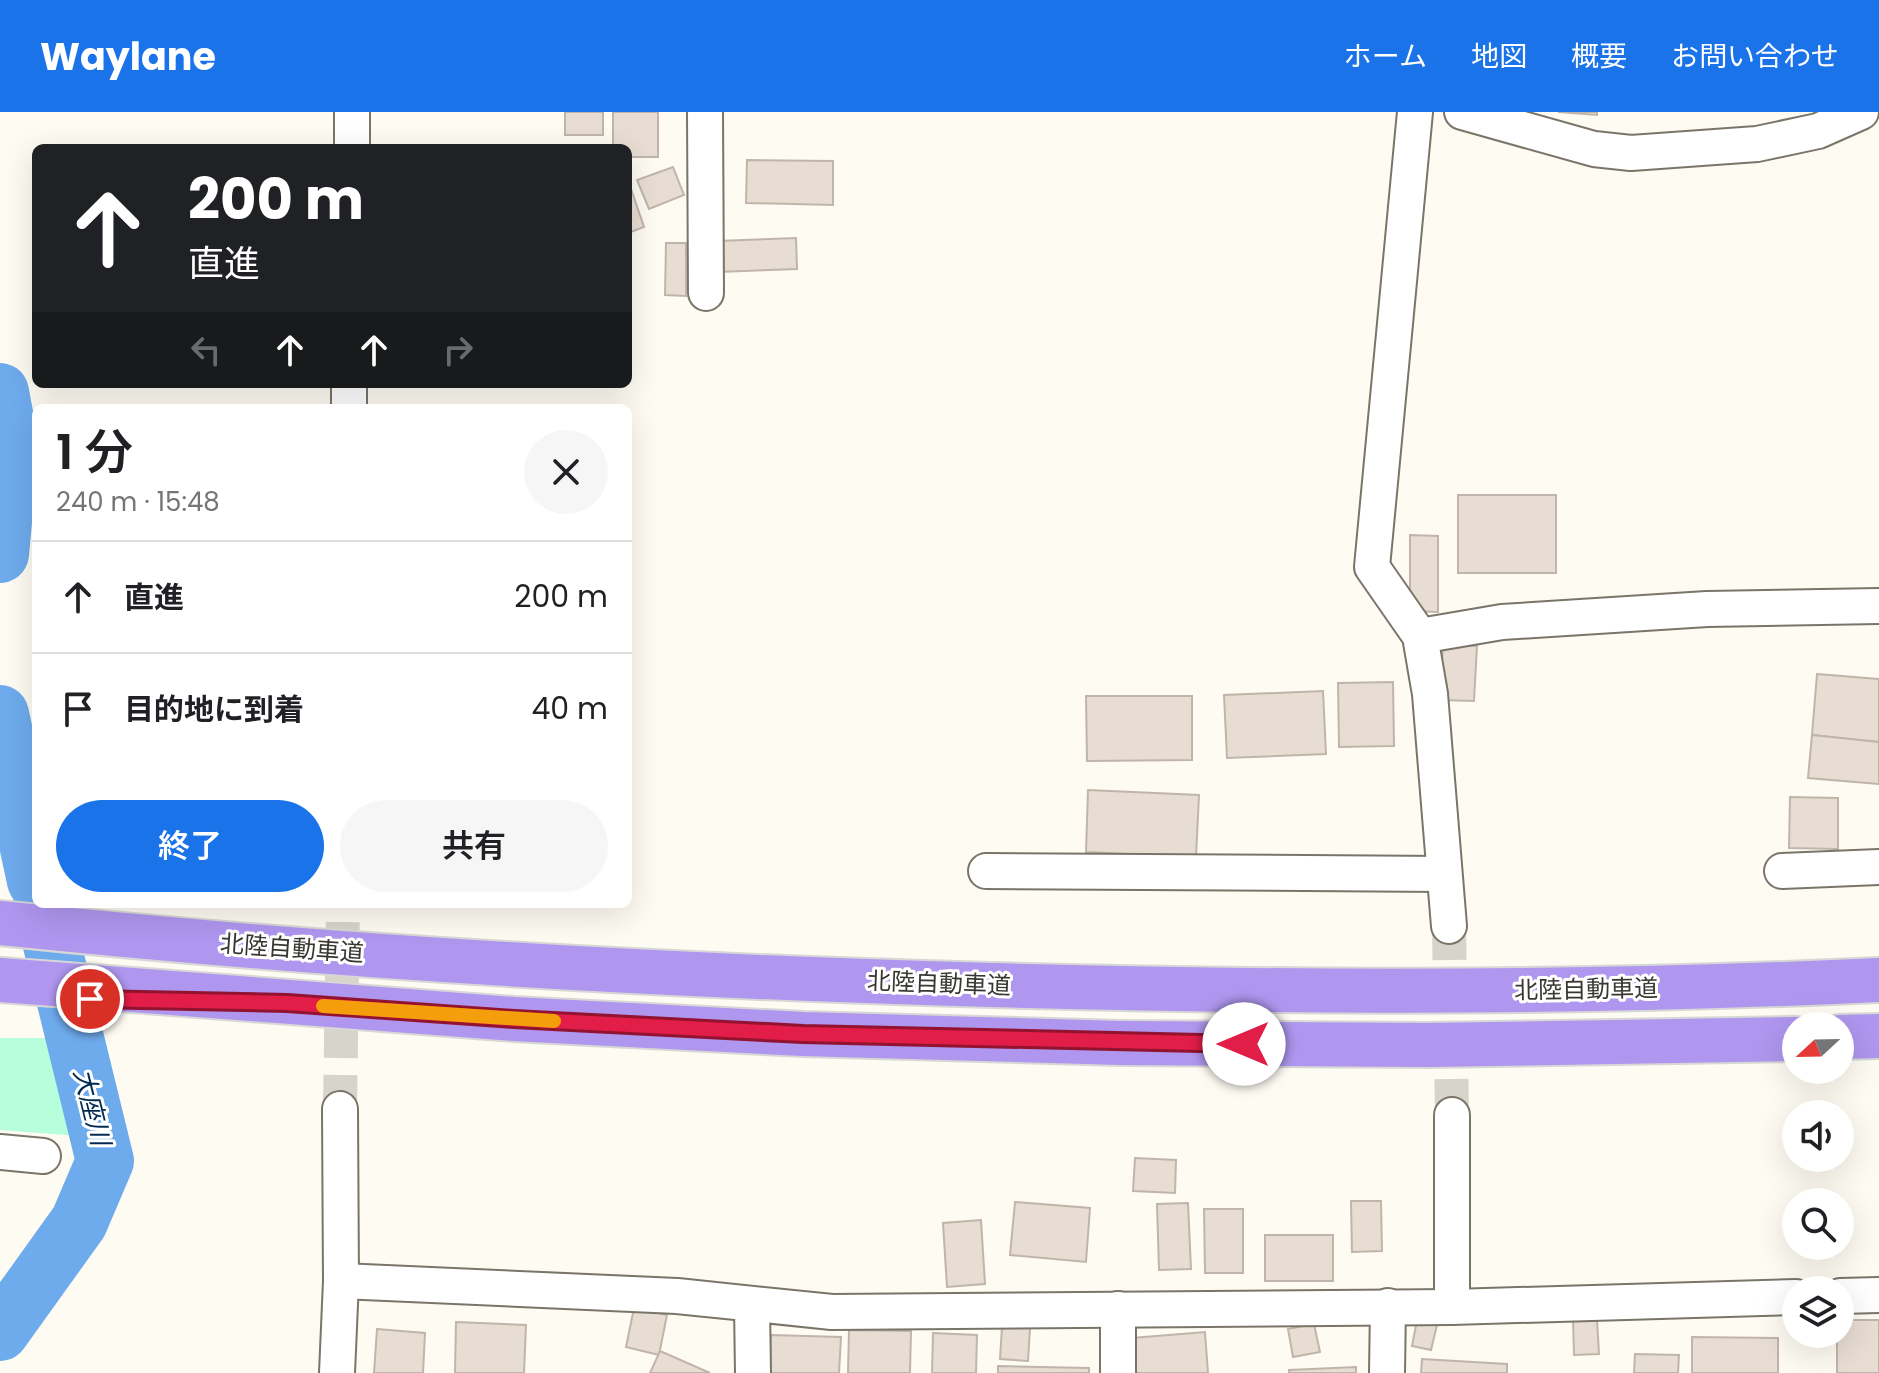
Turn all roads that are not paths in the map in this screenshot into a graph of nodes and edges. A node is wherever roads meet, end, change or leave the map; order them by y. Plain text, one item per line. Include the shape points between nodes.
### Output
1 (352, 112) edge
2 (705, 112) edge
3 (1415, 112) edge
4 (1462, 112) edge
5 (1861, 112) edge
6 (352, 144) edge
7 (706, 293) dead end
8 (1879, 606) edge
9 (1420, 636) junction
10 (1879, 867) edge
11 (986, 871) dead end
12 (1782, 871) dead end
13 (1444, 874) junction
14 (0, 923) edge
15 (1449, 926) tunnel mouth
16 (0, 980) edge
17 (1879, 980) edge
18 (120, 995) junction
19 (0, 996) edge
20 (1879, 1036) edge
21 (1854, 1037) edge
22 (1782, 1039) edge
23 (340, 1109) tunnel mouth
24 (1452, 1115) tunnel mouth
25 (0, 1152) edge
26 (43, 1156) dead end
27 (341, 1281) junction
28 (1879, 1295) edge
29 (1854, 1296) edge
30 (1782, 1297) edge
31 (752, 1305) junction
32 (1388, 1306) junction
33 (1452, 1307) junction
34 (1118, 1309) junction
35 (337, 1373) edge
36 (753, 1373) edge
37 (1118, 1373) edge
38 (1387, 1373) edge

1 - 6 street
2 - 7 street
3 - 9 street via 1372,567
4 - 5 street via 1594,149 1631,153 1757,144 1818,131
8 - 9 street via 1707,609 1502,622
9 - 13 street via 1430,694
10 - 12 street
11 - 13 street
13 - 15 street
14 - 17 highway, 北陸自動車道 via 513,964 818,980 1440,992
16 - 18 highway
18 - 19 highway
18 - 22 highway via 803,1034 1121,1043
20 - 21 highway
23 - 27 street
24 - 33 street
25 - 26 street
27 - 31 street via 677,1296
27 - 35 street
28 - 29 street
30 - 33 street
31 - 34 street via 832,1312
31 - 36 street
32 - 33 street
32 - 34 street
32 - 38 street
34 - 37 street

